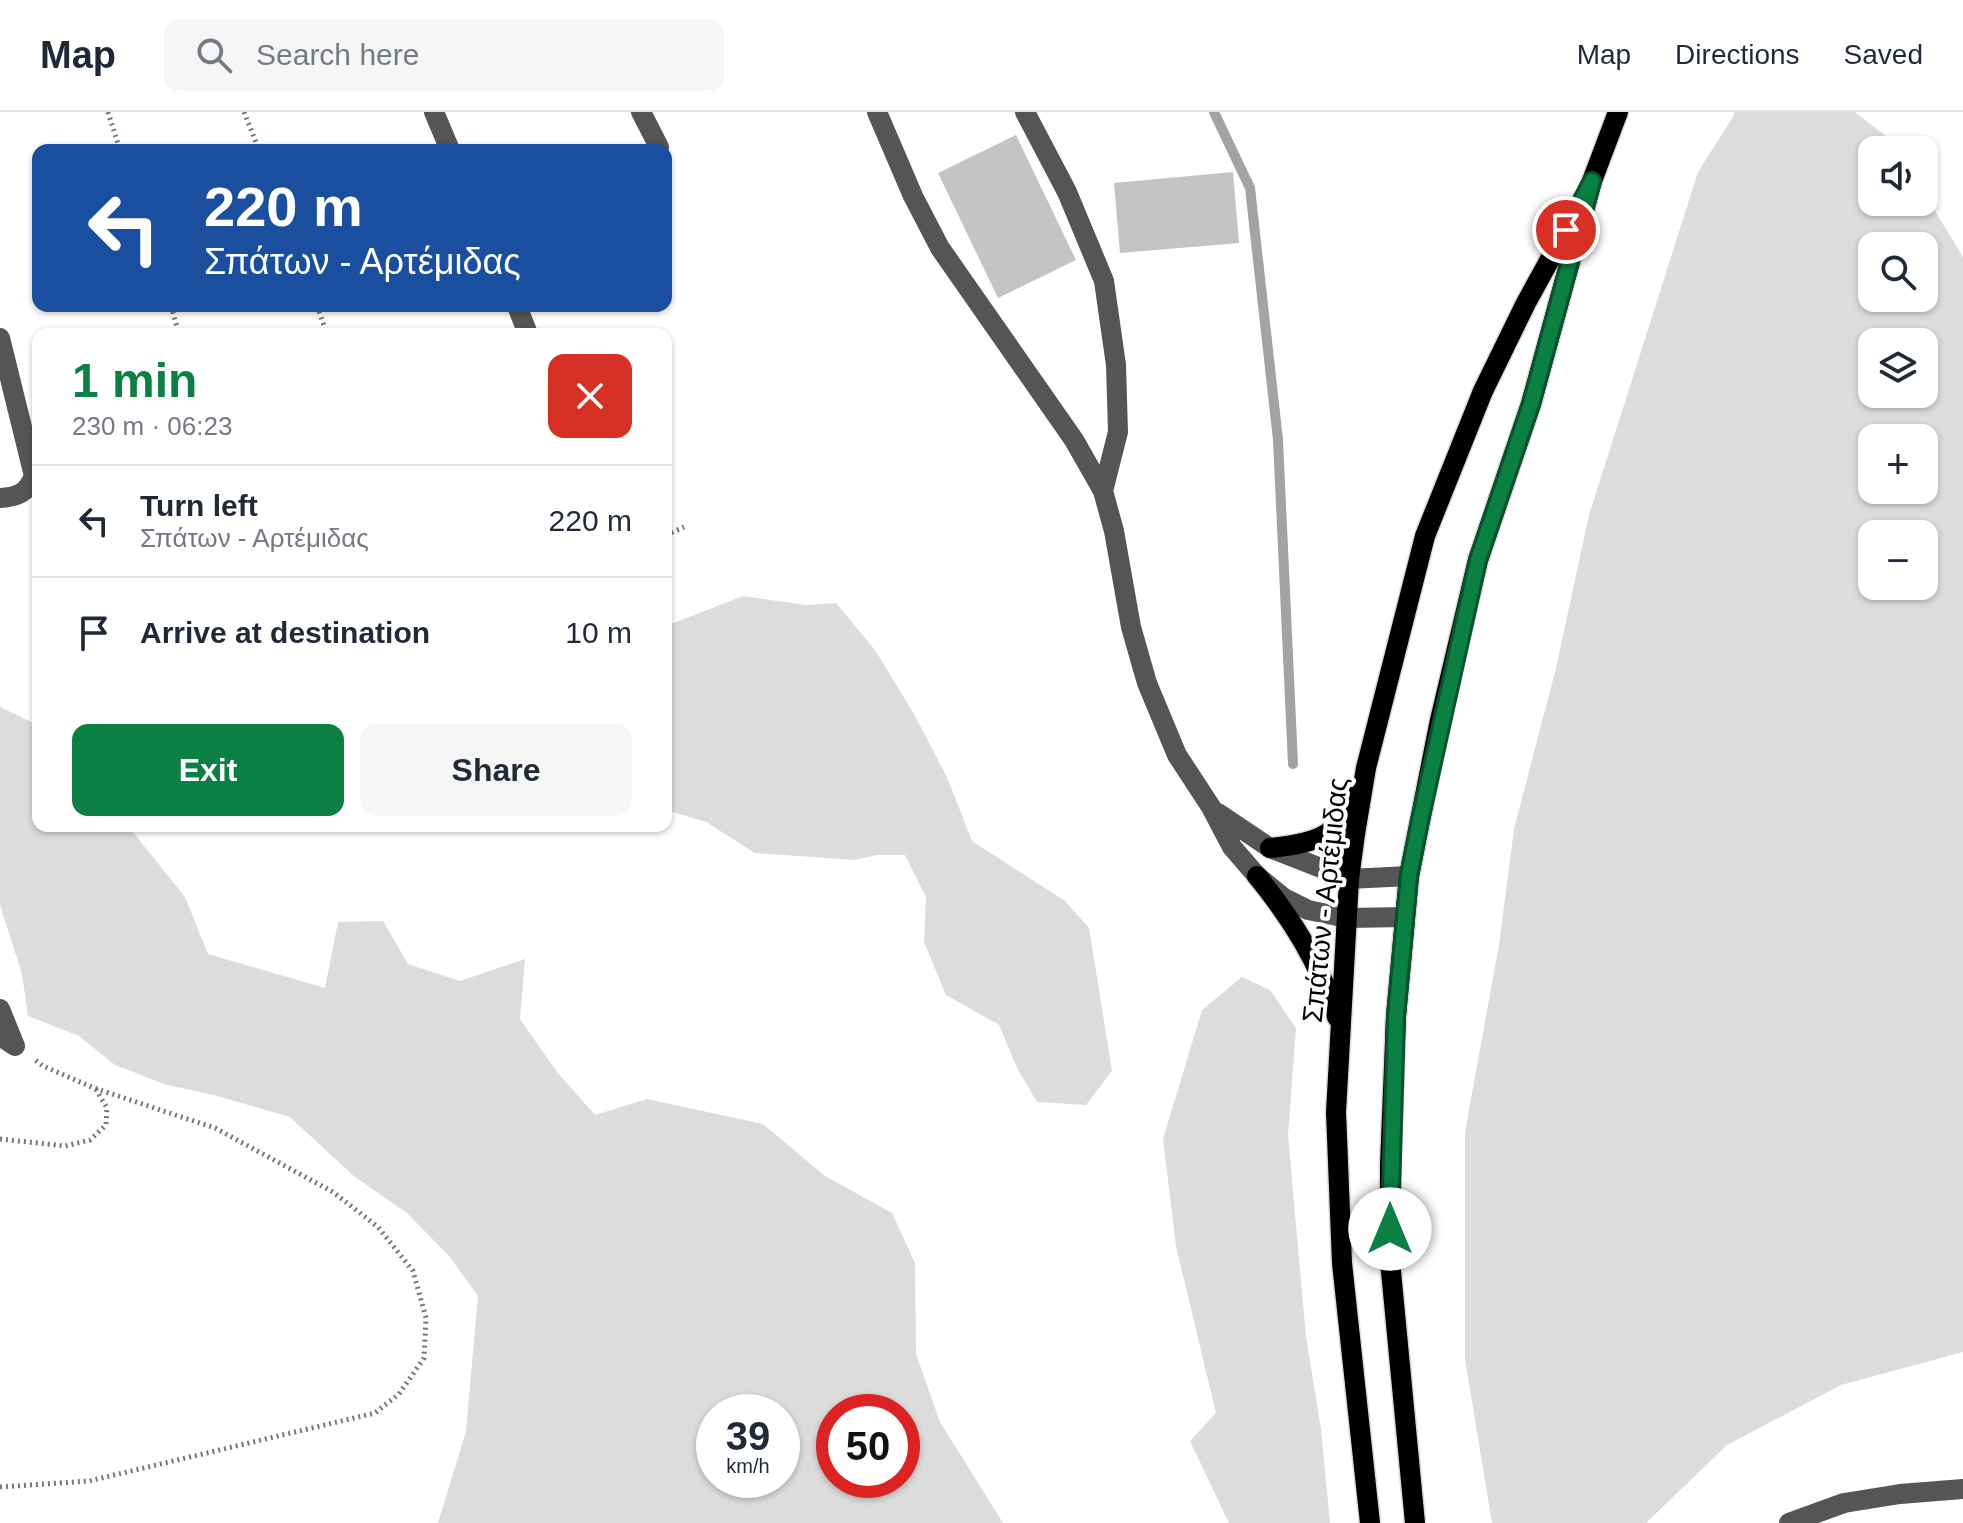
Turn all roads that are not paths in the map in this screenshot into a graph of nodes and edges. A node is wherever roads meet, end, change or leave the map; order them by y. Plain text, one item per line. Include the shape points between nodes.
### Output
1 (434, 112) edge
2 (641, 112) edge
3 (877, 112) edge
4 (1025, 112) edge
5 (1618, 112) edge
6 (447, 144) edge
7 (657, 144) edge
8 (1592, 181) junction
9 (0, 338) edge
10 (32, 468) edge
11 (32, 481) edge
12 (1103, 491) junction
13 (0, 498) edge
14 (1366, 768) junction
15 (1211, 807) junction
16 (1270, 848) junction
17 (1257, 876) junction
18 (1409, 876) junction
19 (1349, 879) junction
20 (1405, 917) junction
21 (1347, 918) junction
22 (0, 1009) edge
23 (1339, 1026) junction
24 (8, 1041) edge
25 (1963, 1489) edge
26 (1370, 1523) edge
27 (1415, 1523) edge
28 (1789, 1523) edge

1 - 6 street
2 - 7 street
3 - 12 street via 940,248 1074,440
4 - 12 street via 1067,192 1104,281 1116,365 1118,432
5 - 8 main road, Σπάτων - Αρτέμιδας
8 - 14 main road, Σπάτων - Αρτέμιδας via 1483,391 1425,536
8 - 18 main road, Σπάτων - Αρτέμιδας via 1531,404 1478,560
9 - 10 street
11 - 13 street via 22,494
12 - 15 street via 1147,683 1177,755
14 - 16 main road via 1336,829 1305,844
14 - 19 main road, Σπάτων - Αρτέμιδας
15 - 16 street
15 - 17 street via 1232,847
16 - 19 street
17 - 21 street via 1308,910
17 - 23 main road via 1308,945
18 - 19 street
18 - 20 main road, Σπάτων - Αρτέμιδας
19 - 21 main road, Σπάτων - Αρτέμιδας
20 - 21 street
20 - 27 main road, Σπάτων - Αρτέμιδας via 1396,1016 1390,1261
21 - 23 main road, Σπάτων - Αρτέμιδας
22 - 24 street
23 - 26 main road, Σπάτων - Αρτέμιδας via 1336,1112 1342,1263
25 - 28 street via 1844,1503

